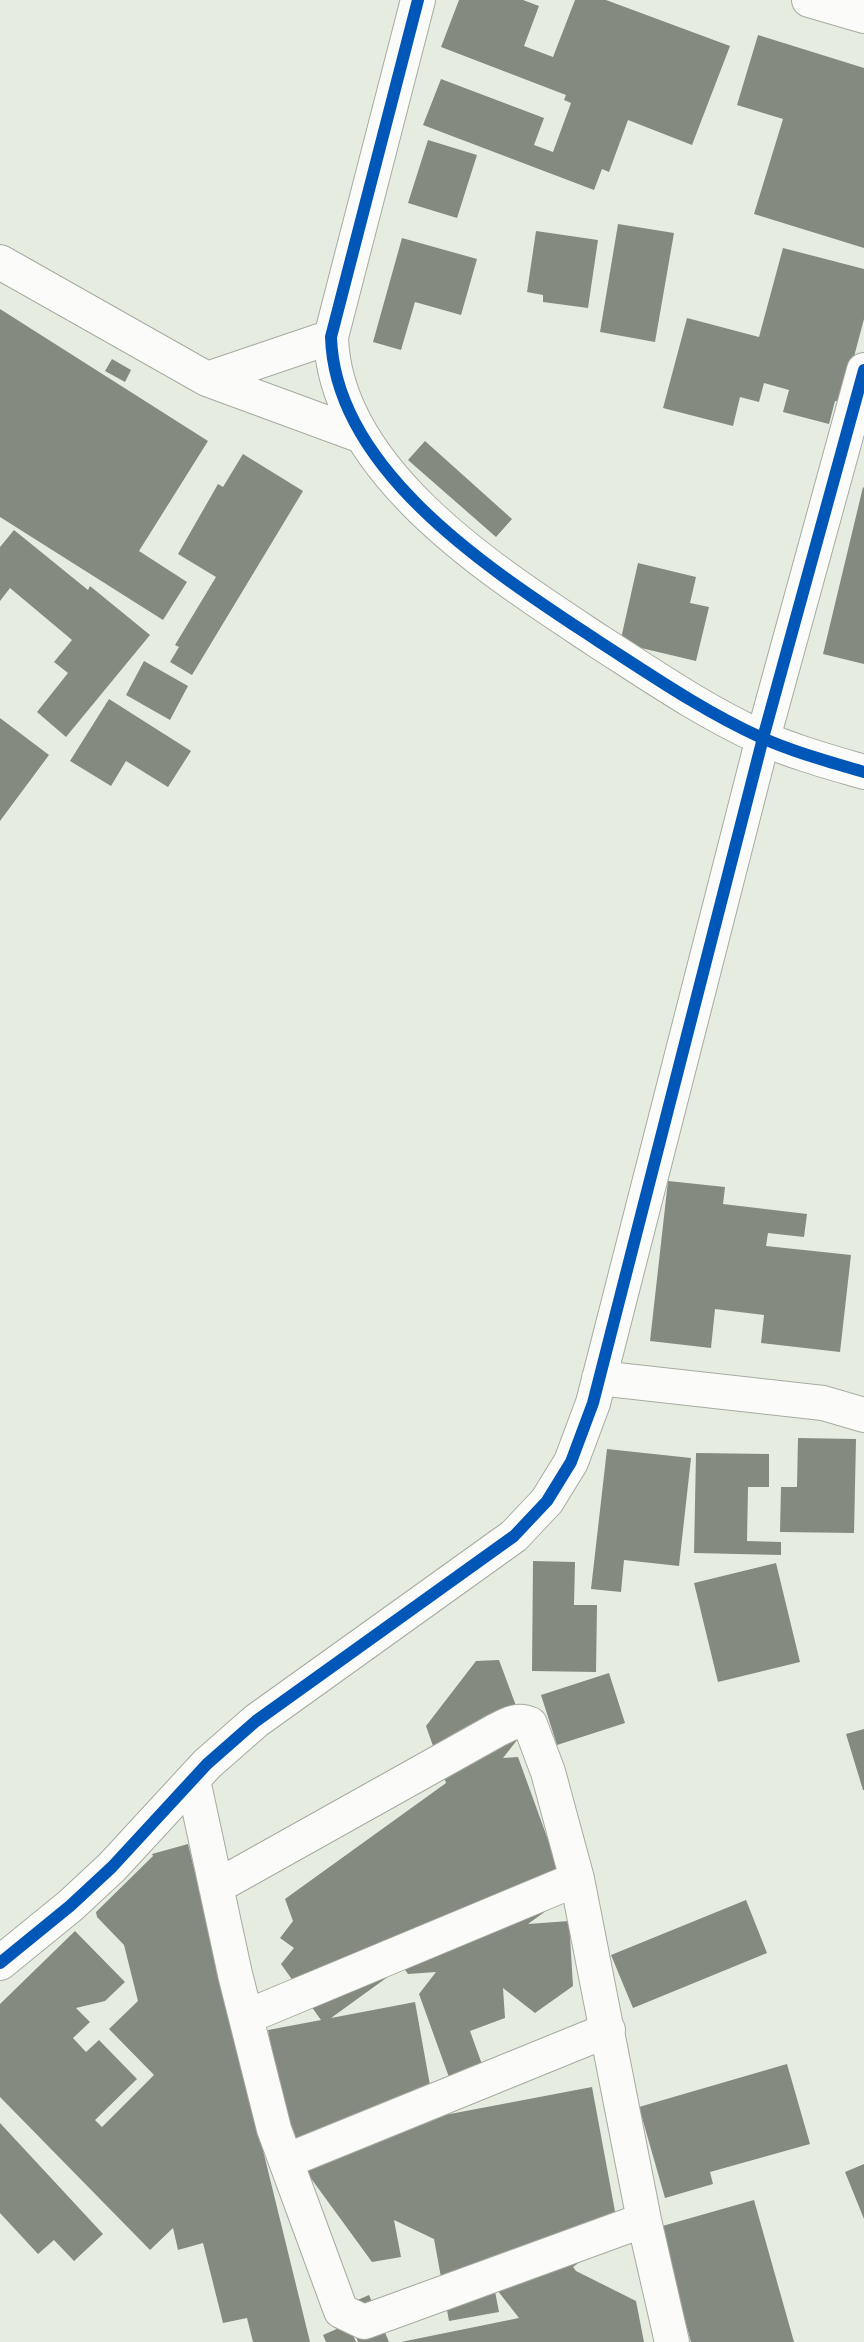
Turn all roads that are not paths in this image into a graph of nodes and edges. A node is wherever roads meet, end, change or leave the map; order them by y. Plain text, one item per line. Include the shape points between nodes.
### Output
1 (418, 0) edge
2 (809, 0) edge
3 (864, 16) edge
4 (0, 262) edge
5 (331, 337) junction
6 (864, 370) edge
7 (207, 379) junction
8 (362, 436) junction
9 (763, 738) junction
10 (864, 772) edge
11 (599, 1378) junction
12 (864, 1415) edge
13 (193, 1780) junction
14 (577, 1879) junction
15 (216, 1887) junction
16 (0, 1963) edge
17 (246, 2017) junction
18 (608, 2030) junction
19 (286, 2161) junction
20 (644, 2220) junction
21 (672, 2342) edge

1 - 5 street
2 - 3 street
4 - 7 street
5 - 7 street
5 - 8 street via 338,377
6 - 9 street
7 - 8 street
8 - 9 street via 424,512 467,550 674,690
9 - 10 street
9 - 11 street
11 - 12 street via 823,1403
11 - 13 street via 571,1462 547,1501 514,1536 256,1721
13 - 15 street
13 - 16 street via 102,1877
14 - 15 street via 535,1730 523,1721 495,1731
14 - 17 street
14 - 18 street
15 - 17 street
17 - 19 street
18 - 19 street
18 - 20 street
19 - 20 street via 341,2311 364,2322
20 - 21 street

